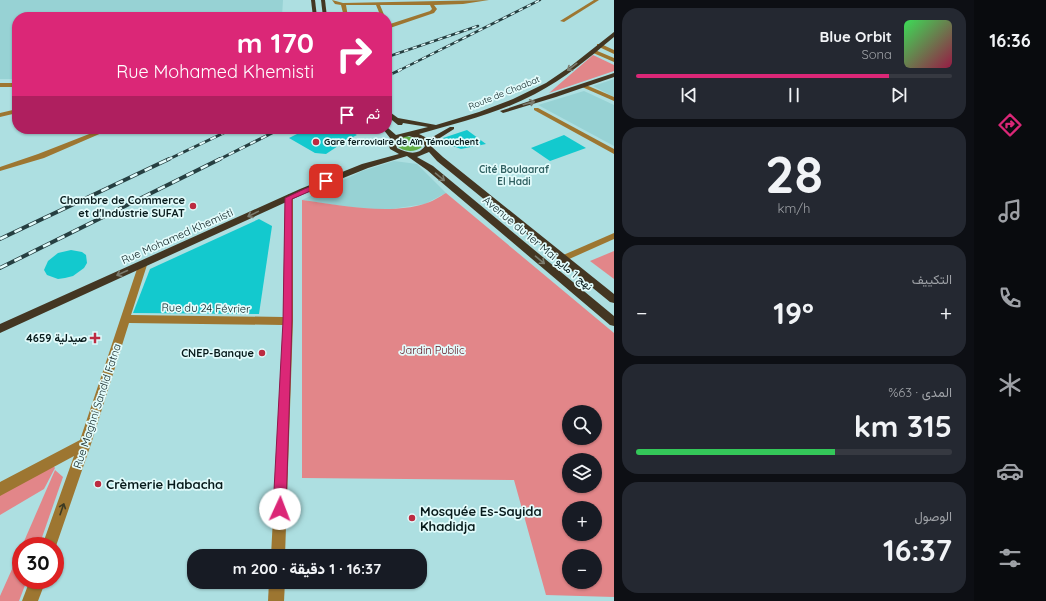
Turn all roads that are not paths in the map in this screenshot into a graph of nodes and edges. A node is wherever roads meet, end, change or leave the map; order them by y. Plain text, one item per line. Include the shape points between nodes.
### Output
1 (313, 0) edge
2 (323, 0) edge
3 (334, 0) edge
4 (487, 0) edge
5 (597, 0) edge
6 (467, 1) edge
7 (377, 3) junction
8 (431, 3) junction
9 (343, 4) junction
10 (314, 12) edge
11 (324, 12) edge
12 (345, 12) edge
13 (381, 12) edge
14 (562, 21) dead end
15 (392, 25) edge
16 (614, 34) edge
17 (599, 45) junction
18 (593, 51) junction
19 (614, 52) edge
20 (614, 60) edge
21 (614, 75) edge
22 (0, 85) edge
23 (12, 85) edge
24 (584, 86) junction
25 (614, 99) edge
26 (536, 109) dead end
27 (12, 112) edge
28 (0, 115) edge
29 (392, 116) edge
30 (396, 120) junction
31 (439, 126) junction
32 (96, 134) edge
33 (389, 134) edge
34 (410, 134) junction
35 (393, 142) junction
36 (428, 145) junction
37 (614, 152) edge
38 (408, 154) junction
39 (365, 166) junction
40 (0, 169) edge
41 (289, 198) junction
42 (614, 236) edge
43 (564, 258) junction
44 (142, 264) junction
45 (614, 298) edge
46 (125, 319) junction
47 (288, 321) junction
48 (614, 322) edge
49 (0, 329) edge
50 (85, 444) junction
51 (0, 489) edge
52 (53, 537) edge
53 (278, 549) edge
54 (35, 589) edge
55 (277, 589) edge
56 (30, 601) edge
57 (276, 601) edge

1 - 10 main road
2 - 11 main road
3 - 9 street
4 - 6 street
5 - 14 street
6 - 8 street
7 - 8 street
7 - 9 street
7 - 13 street
8 - 15 street via 435,9 432,12
9 - 12 street
16 - 17 main road, Route de Chaabat
17 - 18 main road, Route de Chaabat
17 - 19 street
18 - 20 street
18 -> 31 main road, Route de Chaabat via 564,74 530,93 492,109
21 - 24 main road, Route de Chaabat
22 - 23 street
24 - 25 street
36 -> 24 main road, Route de Chaabat via 452,127
26 - 37 street
27 - 28 street
29 - 30 main road
30 - 31 main road
30 - 34 main road
31 - 34 main road, Route de Chaabat
32 - 40 street via 47,154
33 - 35 main road
34 - 35 main road, Route de Chaabat
34 - 36 main road, Avenue du 1er Mai نهج 1 مايو via 421,137
35 - 38 main road, Avenue du 1er Mai نهج 1 مايو via 398,151
35 - 39 main road, Rue Mohamed Khemisti
36 - 38 main road, Route de Chaabat via 424,153
36 - 43 main road, Avenue du 1er Mai نهج 1 مايو via 440,159
38 - 39 main road, Rue Mohamed Khemisti
38 -> 48 main road, Avenue du 1er Mai نهج 1 مايو via 430,168
39 - 41 main road, Rue Mohamed Khemisti
41 -> 44 main road, Rue Mohamed Khemisti
41 - 47 street
42 - 43 street
43 - 45 main road, Avenue du 1er Mai نهج 1 مايو
44 - 46 street, Rue Maghni Sandid Fatna
44 -> 49 main road, Rue Mohamed Khemisti
46 - 47 street, Rue du 24 Février
46 - 50 street, Rue Maghni Sandid Fatna
47 - 53 street
50 - 51 street
52 -> 50 street, Rue Maghni Sandid Fatna
54 - 56 street
55 - 57 street

